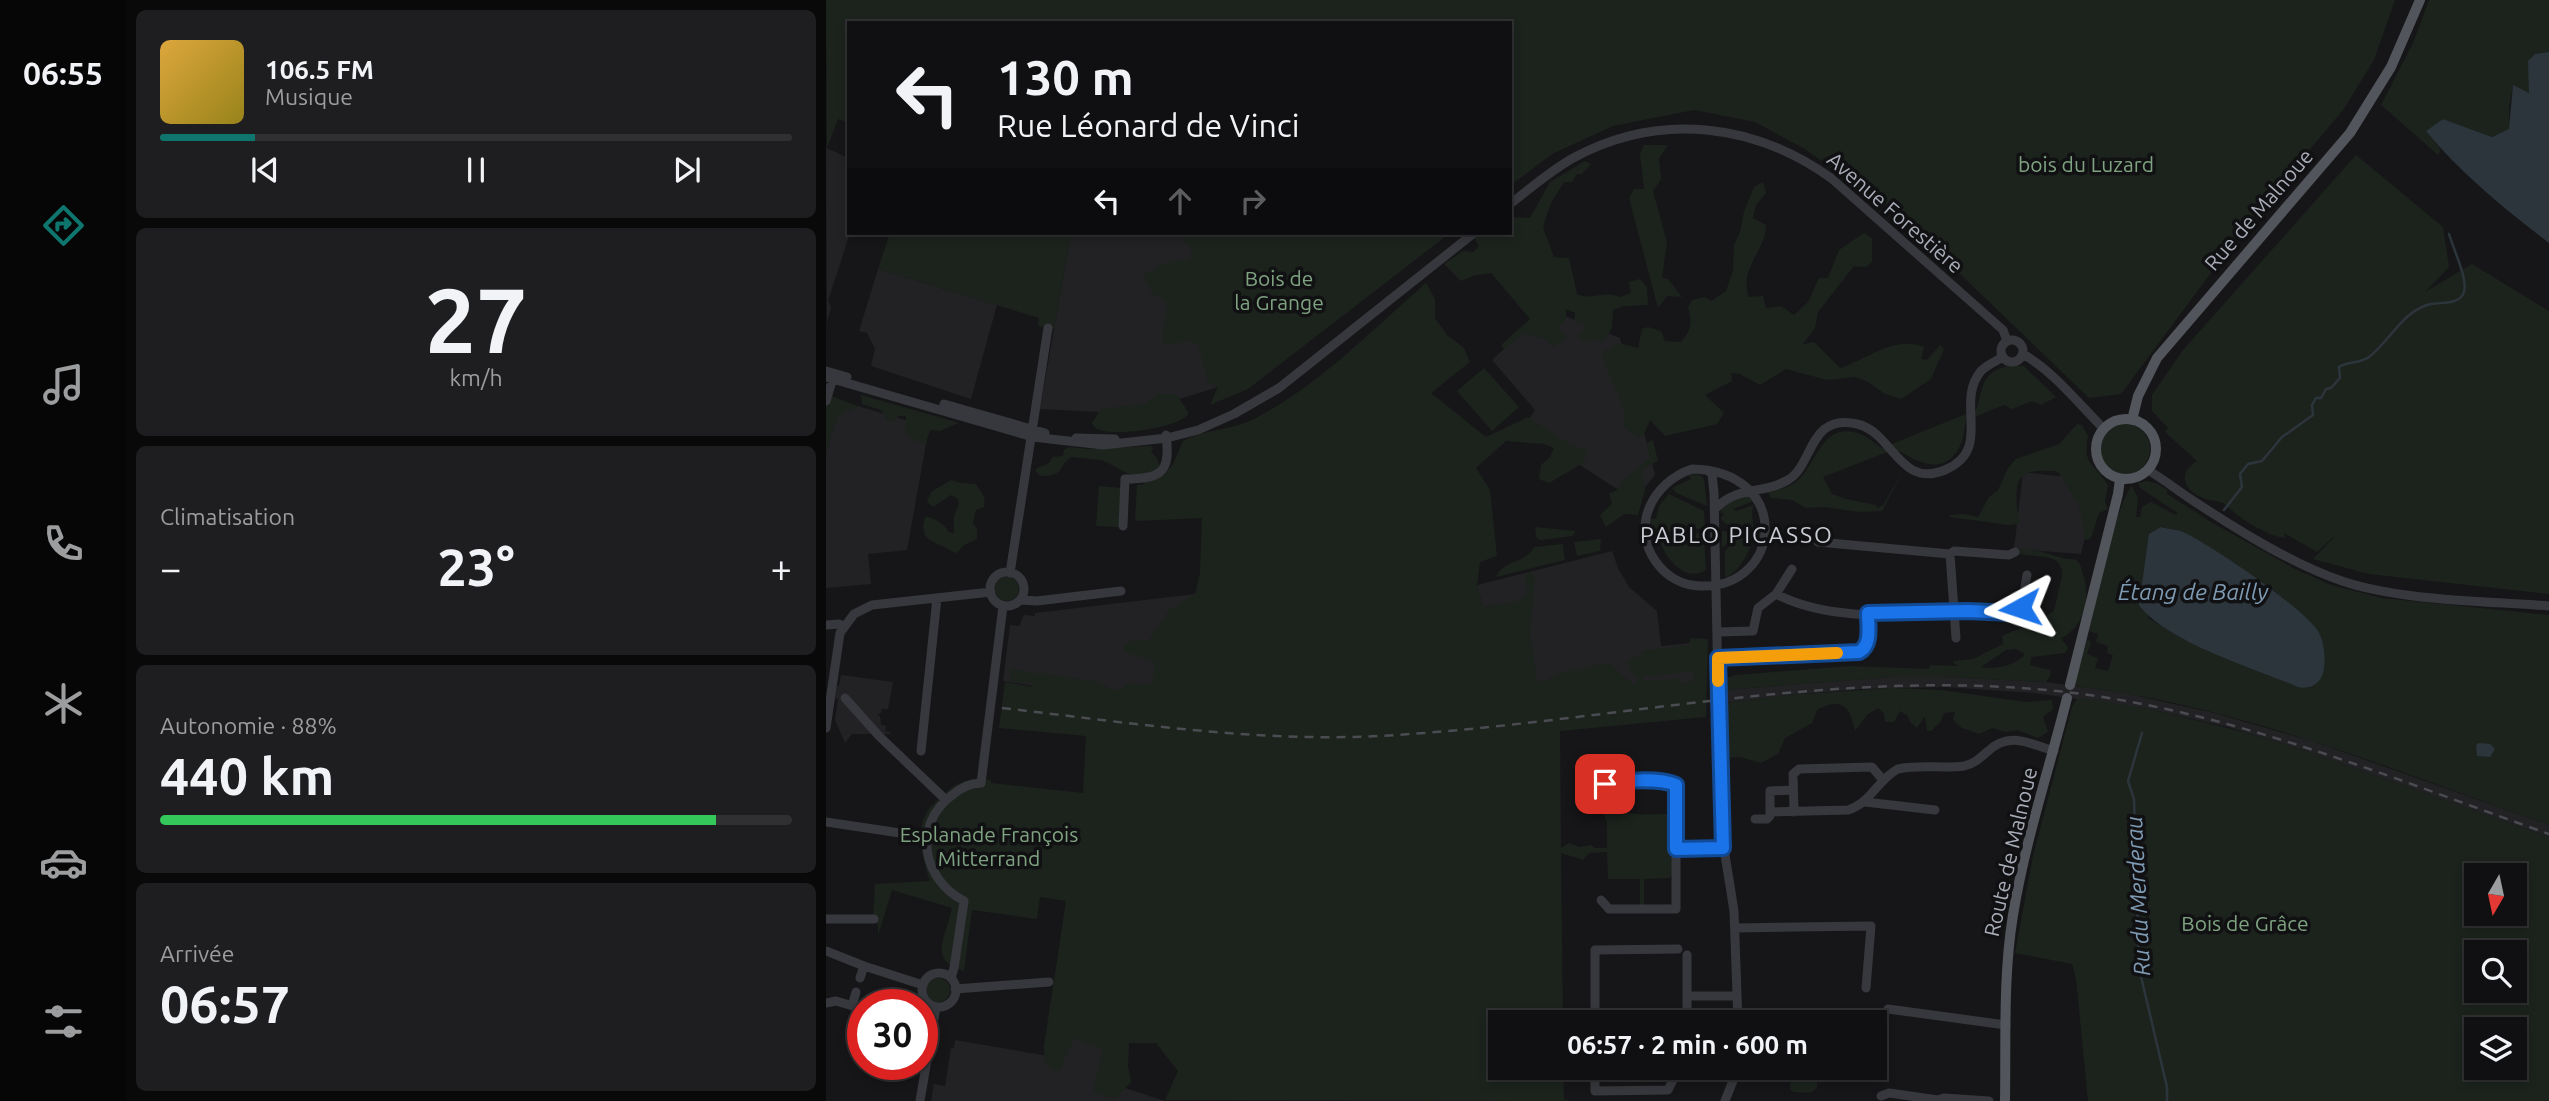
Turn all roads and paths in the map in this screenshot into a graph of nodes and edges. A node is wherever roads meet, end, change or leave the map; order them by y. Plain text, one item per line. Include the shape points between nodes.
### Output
1 (2420, 0) edge
2 (1512, 203) edge
3 (1471, 235) edge
4 (1048, 328) dead end
5 (2007, 341) junction
6 (2023, 354) junction
7 (2003, 357) junction
8 (830, 375) edge
9 (826, 401) edge
10 (2132, 420) junction
11 (2104, 429) junction
12 (1032, 433) junction
13 (1166, 436) junction
14 (1707, 470) junction
15 (2148, 470) junction
16 (1733, 477) junction
17 (2120, 479) junction
18 (1751, 489) junction
19 (1714, 493) junction
20 (1714, 509) junction
21 (1123, 526) dead end
22 (1818, 542) dead end
23 (2015, 552) dead end
24 (1950, 554) junction
25 (1792, 569) dead end
26 (1010, 573) junction
27 (2027, 575) dead end
28 (1717, 586) junction
29 (1121, 591) dead end
30 (991, 592) junction
31 (1776, 594) junction
32 (937, 598) junction
33 (1021, 600) junction
34 (1003, 606) junction
35 (2549, 606) edge
36 (1954, 612) junction
37 (1868, 613) junction
38 (826, 625) edge
39 (843, 626) junction
40 (1718, 632) junction
41 (1956, 638) dead end
42 (1718, 658) junction
43 (2070, 685) dead end
44 (845, 698) dead end
45 (2067, 698) dead end
46 (827, 710) edge
47 (826, 728) edge
48 (921, 751) dead end
49 (2054, 751) junction
50 (1884, 780) junction
51 (1597, 790) dead end
52 (1793, 790) junction
53 (946, 800) junction
54 (1865, 802) junction
55 (1935, 810) dead end
56 (1771, 812) junction
57 (1794, 812) junction
58 (1755, 819) dead end
59 (826, 822) edge
60 (926, 836) junction
61 (1723, 848) junction
62 (1676, 849) junction
63 (1601, 900) dead end
64 (826, 919) edge
65 (874, 919) dead end
66 (1735, 928) junction
67 (1678, 949) dead end
68 (826, 951) edge
69 (1686, 955) dead end
70 (864, 966) junction
71 (860, 978) dead end
72 (951, 978) junction
73 (1049, 982) dead end
74 (923, 985) junction
75 (1866, 988) dead end
76 (923, 989) edge
77 (956, 989) junction
78 (1687, 996) junction
79 (1737, 996) junction
80 (826, 1003) edge
81 (847, 1004) edge
82 (938, 1006) edge
83 (1888, 1009) dead end
84 (1595, 1010) edge
85 (1687, 1010) edge
86 (1738, 1010) edge
87 (2006, 1025) junction
88 (924, 1080) edge
89 (1595, 1080) edge
90 (1673, 1080) edge
91 (1734, 1080) edge
92 (1881, 1096) dead end
93 (920, 1101) edge
94 (1726, 1101) edge
95 (1989, 1101) edge
96 (2005, 1101) edge

1 - 10 main road, Rue de Malnoue via 2381,87 2350,133 2157,358
2 - 5 street, Avenue Forestière via 1573,158 1625,137 1676,129 1747,136 1778,146 1831,178 2003,330
3 - 13 street via 1279,388 1234,414
4 - 12 street
5 - 6 street via 2018,341
5 - 7 street via 2002,346
6 - 7 street via 2012,362
6 - 11 street
7 - 18 street via 1987,366 1973,384 1969,398 1971,441 1950,468 1931,473 1908,468 1872,430 1846,423 1816,437 1794,477
8 - 9 street
8 - 12 street
10 - 11 main road via 2117,421
10 - 15 main road via 2147,429 2155,445
11 - 17 main road via 2096,445 2099,463
12 - 13 street via 1104,445
12 - 26 street
13 - 21 street via 1168,460 1161,473 1125,479
14 - 16 street
14 - 19 street via 1712,474
14 - 28 street via 1683,472 1663,485 1647,511 1645,531 1652,555 1671,577 1693,586
15 - 17 main road
15 - 35 street via 2255,538 2343,581 2428,596
16 - 18 street
16 - 19 street via 1720,480
17 - 43 main road
18 - 20 street via 1729,496
18 - 28 street via 1763,512 1763,545 1747,571
19 - 20 street
20 - 28 street
22 - 24 street
23 - 24 street
24 - 36 street
25 - 31 street
26 - 30 street via 996,577
26 - 33 street via 1023,583
27 - 36 street via 2022,606 2015,612
28 - 40 street
29 - 33 street
30 - 32 street
30 - 34 street
31 - 37 street via 1822,611
31 - 40 street via 1758,608 1753,631
32 - 39 street via 872,605 858,610
32 - 48 street
33 - 34 street
34 - 53 street via 981,783 962,788
36 - 37 street
36 - 41 street
37 - 42 street via 1867,644 1859,652
38 - 39 street
39 - 46 street
40 - 42 street
42 - 61 street, bridge
44 - 53 street
45 - 49 main road, Route de Malnoue
46 - 47 street
49 - 50 street via 2004,740 1966,766 1907,767
49 - 87 main road, Route de Malnoue via 2013,916
50 - 52 street via 1871,767 1799,769 1793,774
50 - 54 street
51 - 62 street via 1615,782 1676,785
52 - 56 street via 1770,791
52 - 57 street
53 - 60 street via 933,816
54 - 55 street
54 - 57 street via 1849,810
56 - 57 street
56 - 58 street via 1767,819
59 - 60 street
60 - 72 street via 931,868 944,888 964,901
61 - 62 street
61 - 66 street
62 - 63 street via 1676,909 1609,909
64 - 65 street
66 - 75 street via 1871,926
66 - 79 street
67 - 84 street via 1595,950
68 - 70 street
69 - 78 street
70 - 71 street
70 - 74 street
72 - 74 street via 935,974
72 - 77 street
73 - 77 street
74 - 76 street
77 - 82 street via 950,1003
78 - 79 street
78 - 85 street
79 - 86 street
80 - 81 street
83 - 87 street
87 - 96 main road, Route de Malnoue
88 - 93 street
89 - 90 street via 1595,1091 1668,1090
91 - 94 street
92 - 95 street

